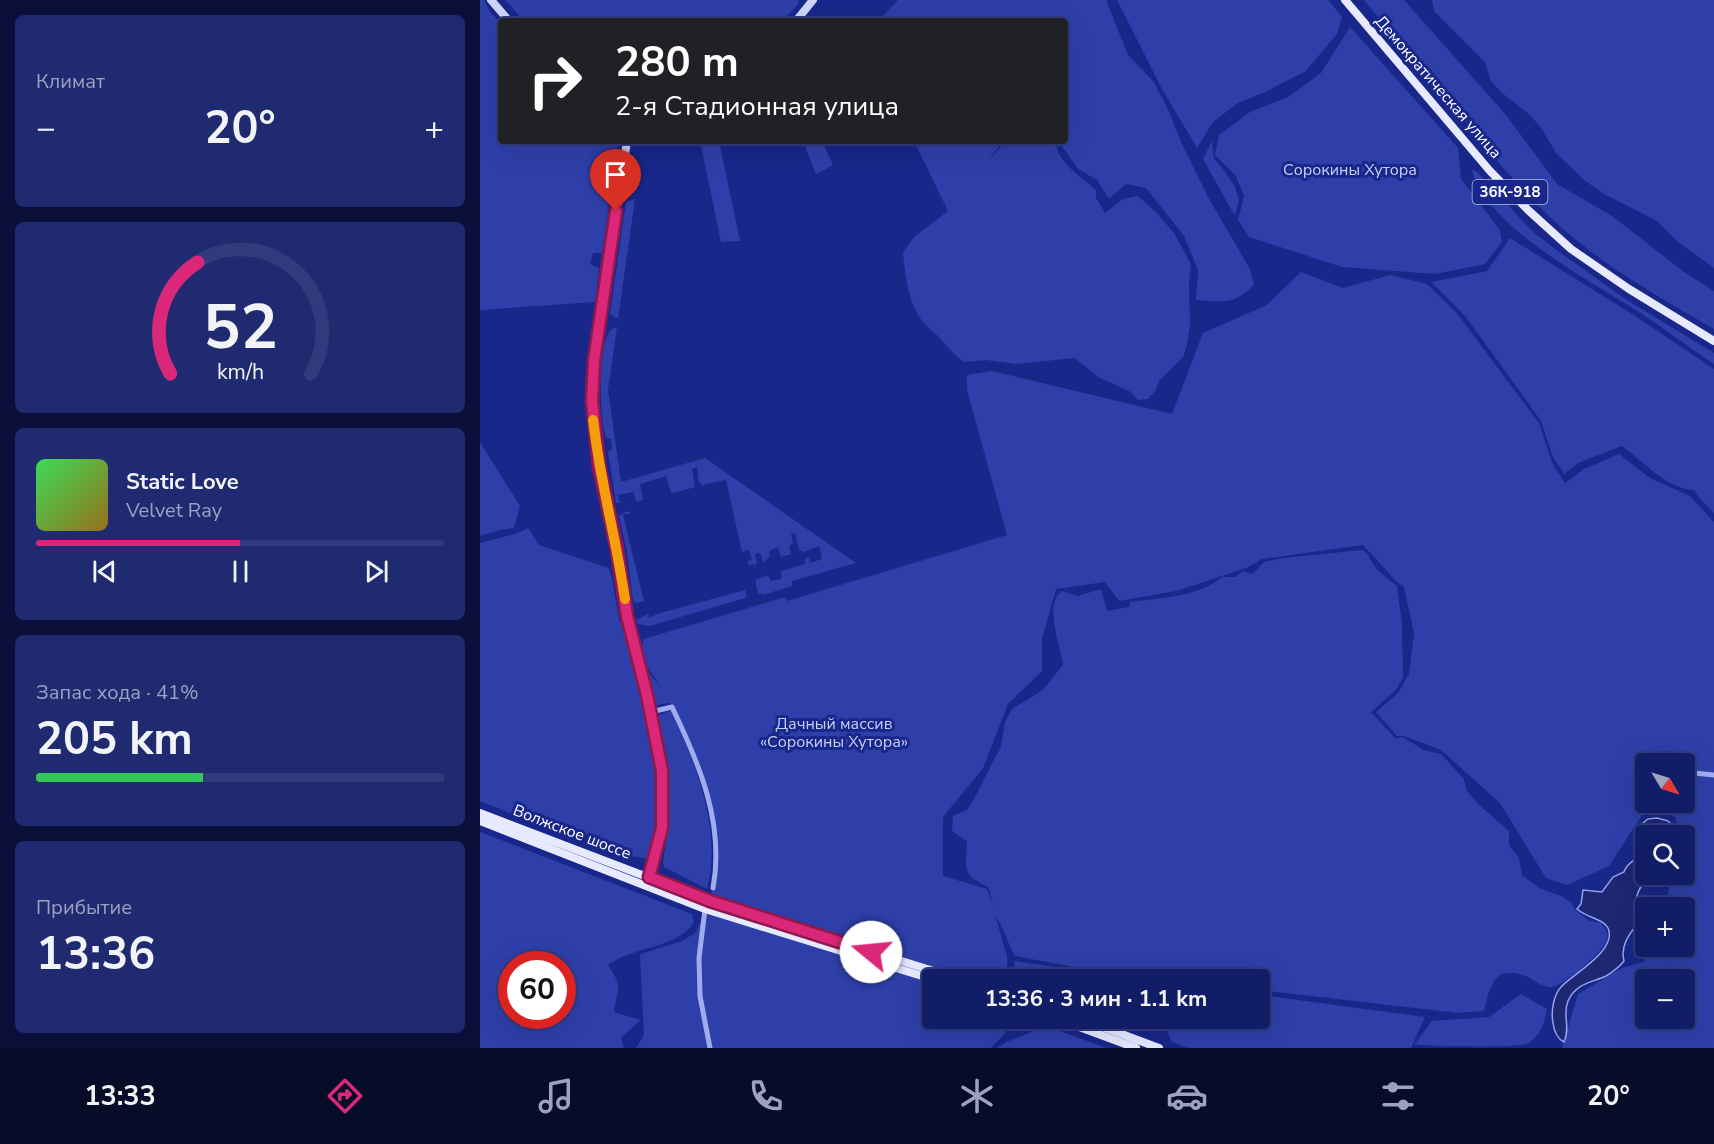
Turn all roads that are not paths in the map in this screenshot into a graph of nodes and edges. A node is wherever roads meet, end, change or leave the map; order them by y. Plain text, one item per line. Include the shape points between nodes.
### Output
1 (491, 0) edge
2 (813, 0) edge
3 (1345, 0) edge
4 (506, 18) edge
5 (798, 18) edge
6 (627, 144) edge
7 (1714, 340) edge
8 (651, 712) junction
9 (1695, 773) edge
10 (1714, 775) edge
11 (480, 813) edge
12 (480, 821) edge
13 (648, 881) junction
14 (713, 888) dead end
15 (705, 909) junction
16 (927, 969) edge
17 (922, 976) edge
18 (1085, 1029) edge
19 (1108, 1029) edge
20 (710, 1048) edge
21 (1136, 1048) edge
22 (1159, 1048) edge

1 - 4 main road
2 - 5 main road
3 - 7 main road, Демократическая улица / 36К-918 via 1490,171 1528,210 1581,256
6 - 8 main road via 594,361 592,401 599,466 627,616
8 - 13 main road via 661,764 663,802 662,828
8 - 14 street via 672,707 697,759 713,815
9 - 10 street
11 - 13 main road, Волжское шоссе
12 - 13 main road, Волжское шоссе
13 - 15 main road, Волжское шоссе
13 - 16 main road, Волжское шоссе
15 - 17 main road, Волжское шоссе
15 - 20 street via 699,977
18 - 21 main road
19 - 22 main road

